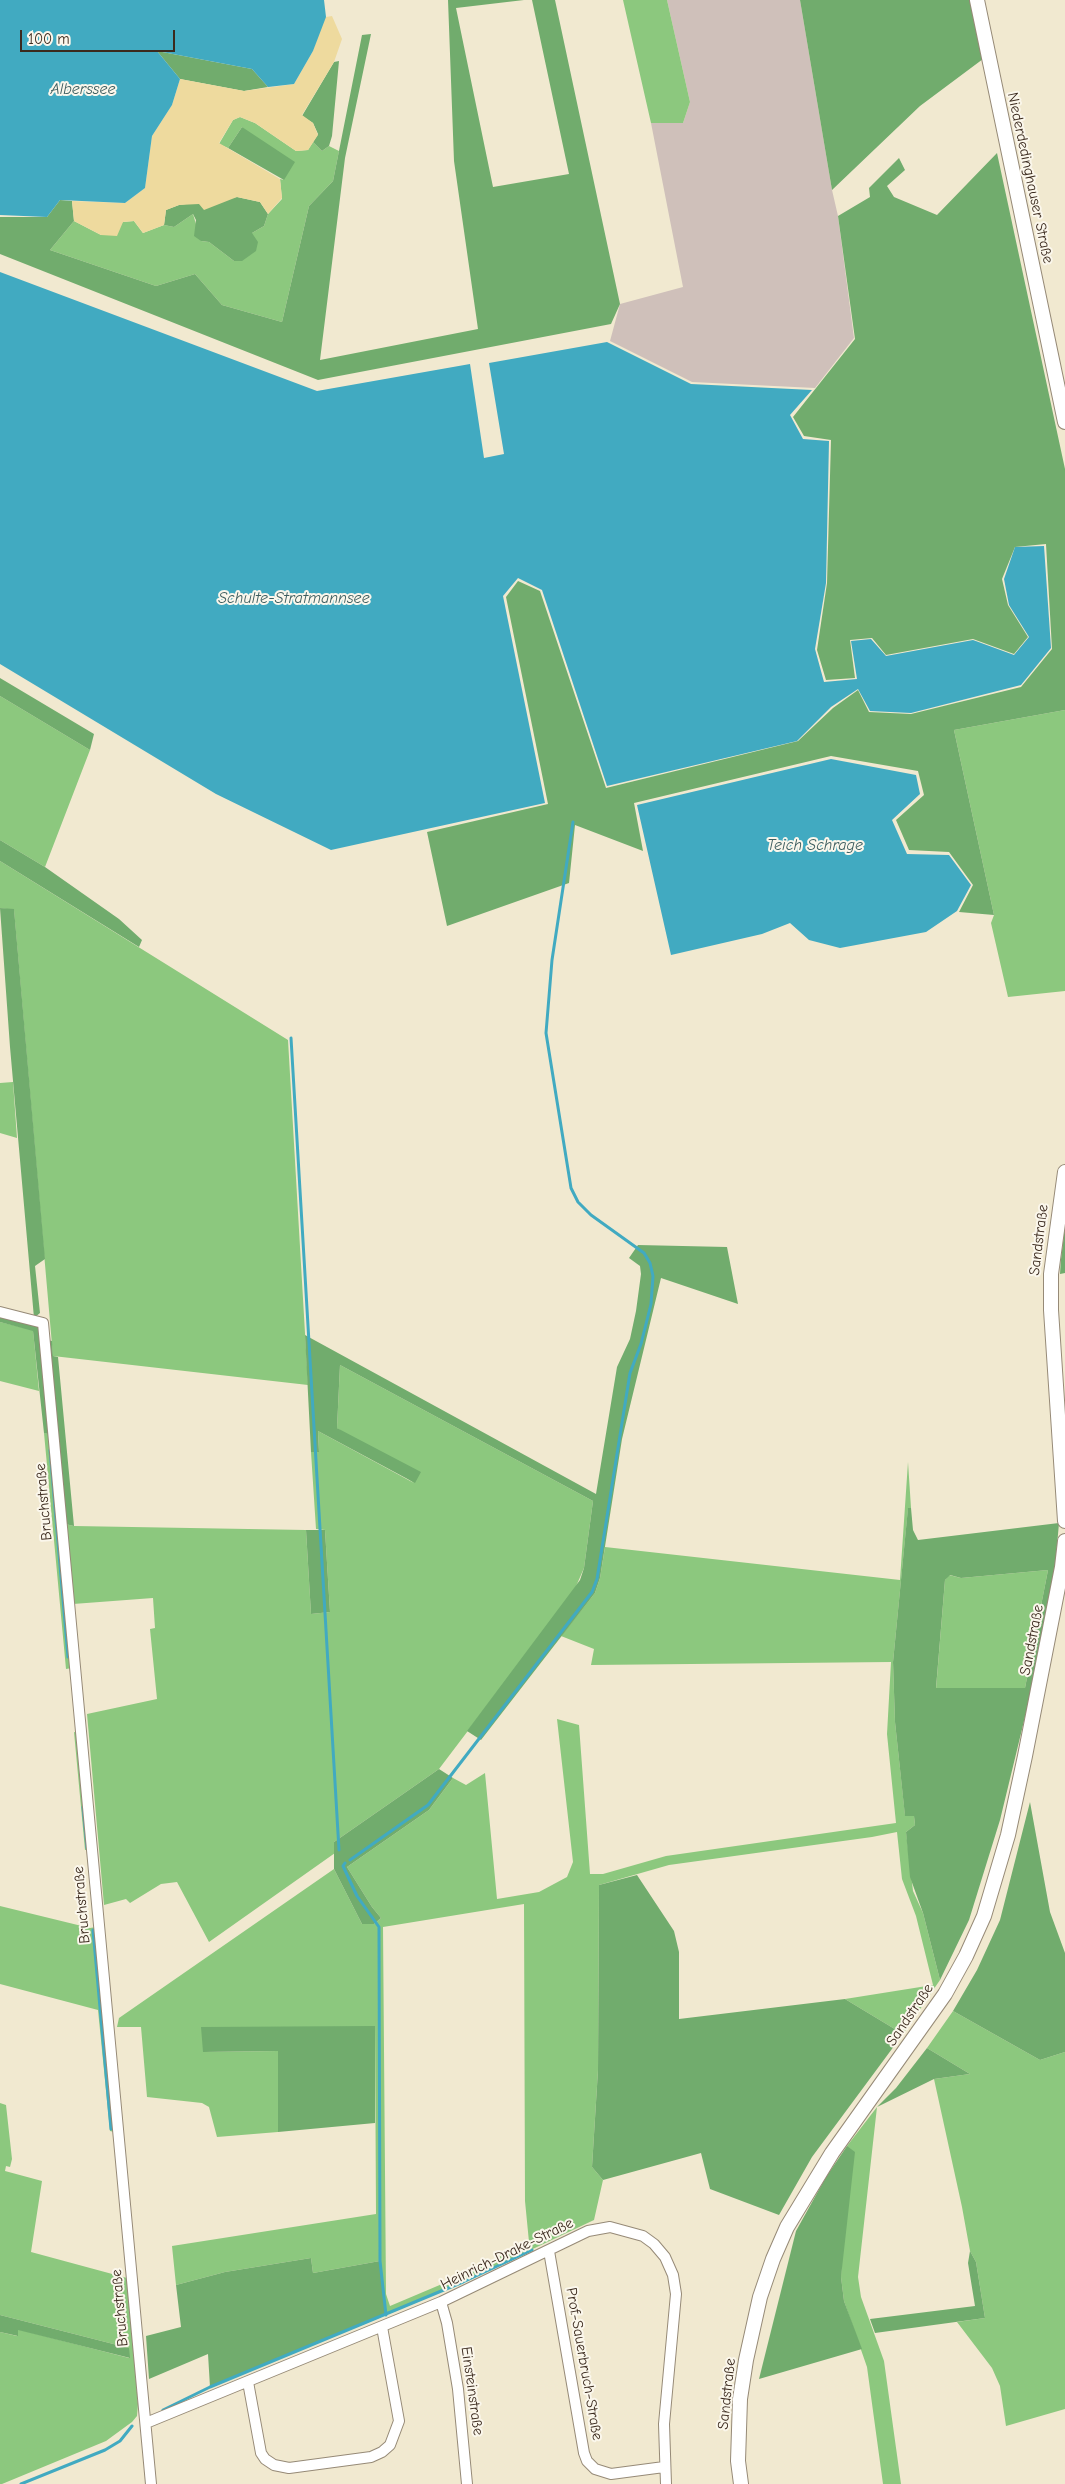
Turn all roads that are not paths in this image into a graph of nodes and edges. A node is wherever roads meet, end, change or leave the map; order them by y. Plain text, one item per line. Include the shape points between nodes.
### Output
1 (977, 0) edge
2 (1065, 422) edge
3 (1065, 1172) edge
4 (0, 1312) edge
5 (1065, 1521) edge
6 (1065, 1541) edge
7 (549, 2251) junction
8 (440, 2302) junction
9 (382, 2327) junction
10 (248, 2382) junction
11 (146, 2423) junction
12 (664, 2468) junction
13 (152, 2484) edge
14 (467, 2484) edge
15 (666, 2484) edge
16 (740, 2484) edge

1 - 2 main road, Niederdedinghauser Straße
3 - 5 main road, Sandstraße via 1050,1283
4 - 11 street, Bruchstraße via 43,1323
6 - 16 main road, Sandstraße via 1008,1835 984,1916 945,1994 832,2153 800,2203 773,2259 760,2297 740,2399
7 - 8 street, Heinrich-Drake-Straße
7 - 12 street, Prof.-Sauerbruch-Straße via 588,2461 595,2469 611,2474
7 - 12 street, Heinrich-Drake-Straße via 588,2231 610,2226 643,2236 665,2257 673,2275 676,2294 664,2424
8 - 9 street, Heinrich-Drake-Straße
8 - 14 street, Einsteinstraße via 447,2323 458,2389
9 - 10 street, Heinrich-Drake-Straße
9 - 10 street via 399,2421 390,2445 371,2457 290,2468 265,2460
10 - 11 street, Heinrich-Drake-Straße
11 - 13 street, Bruchstraße
12 - 15 street, Heinrich-Drake-Straße

